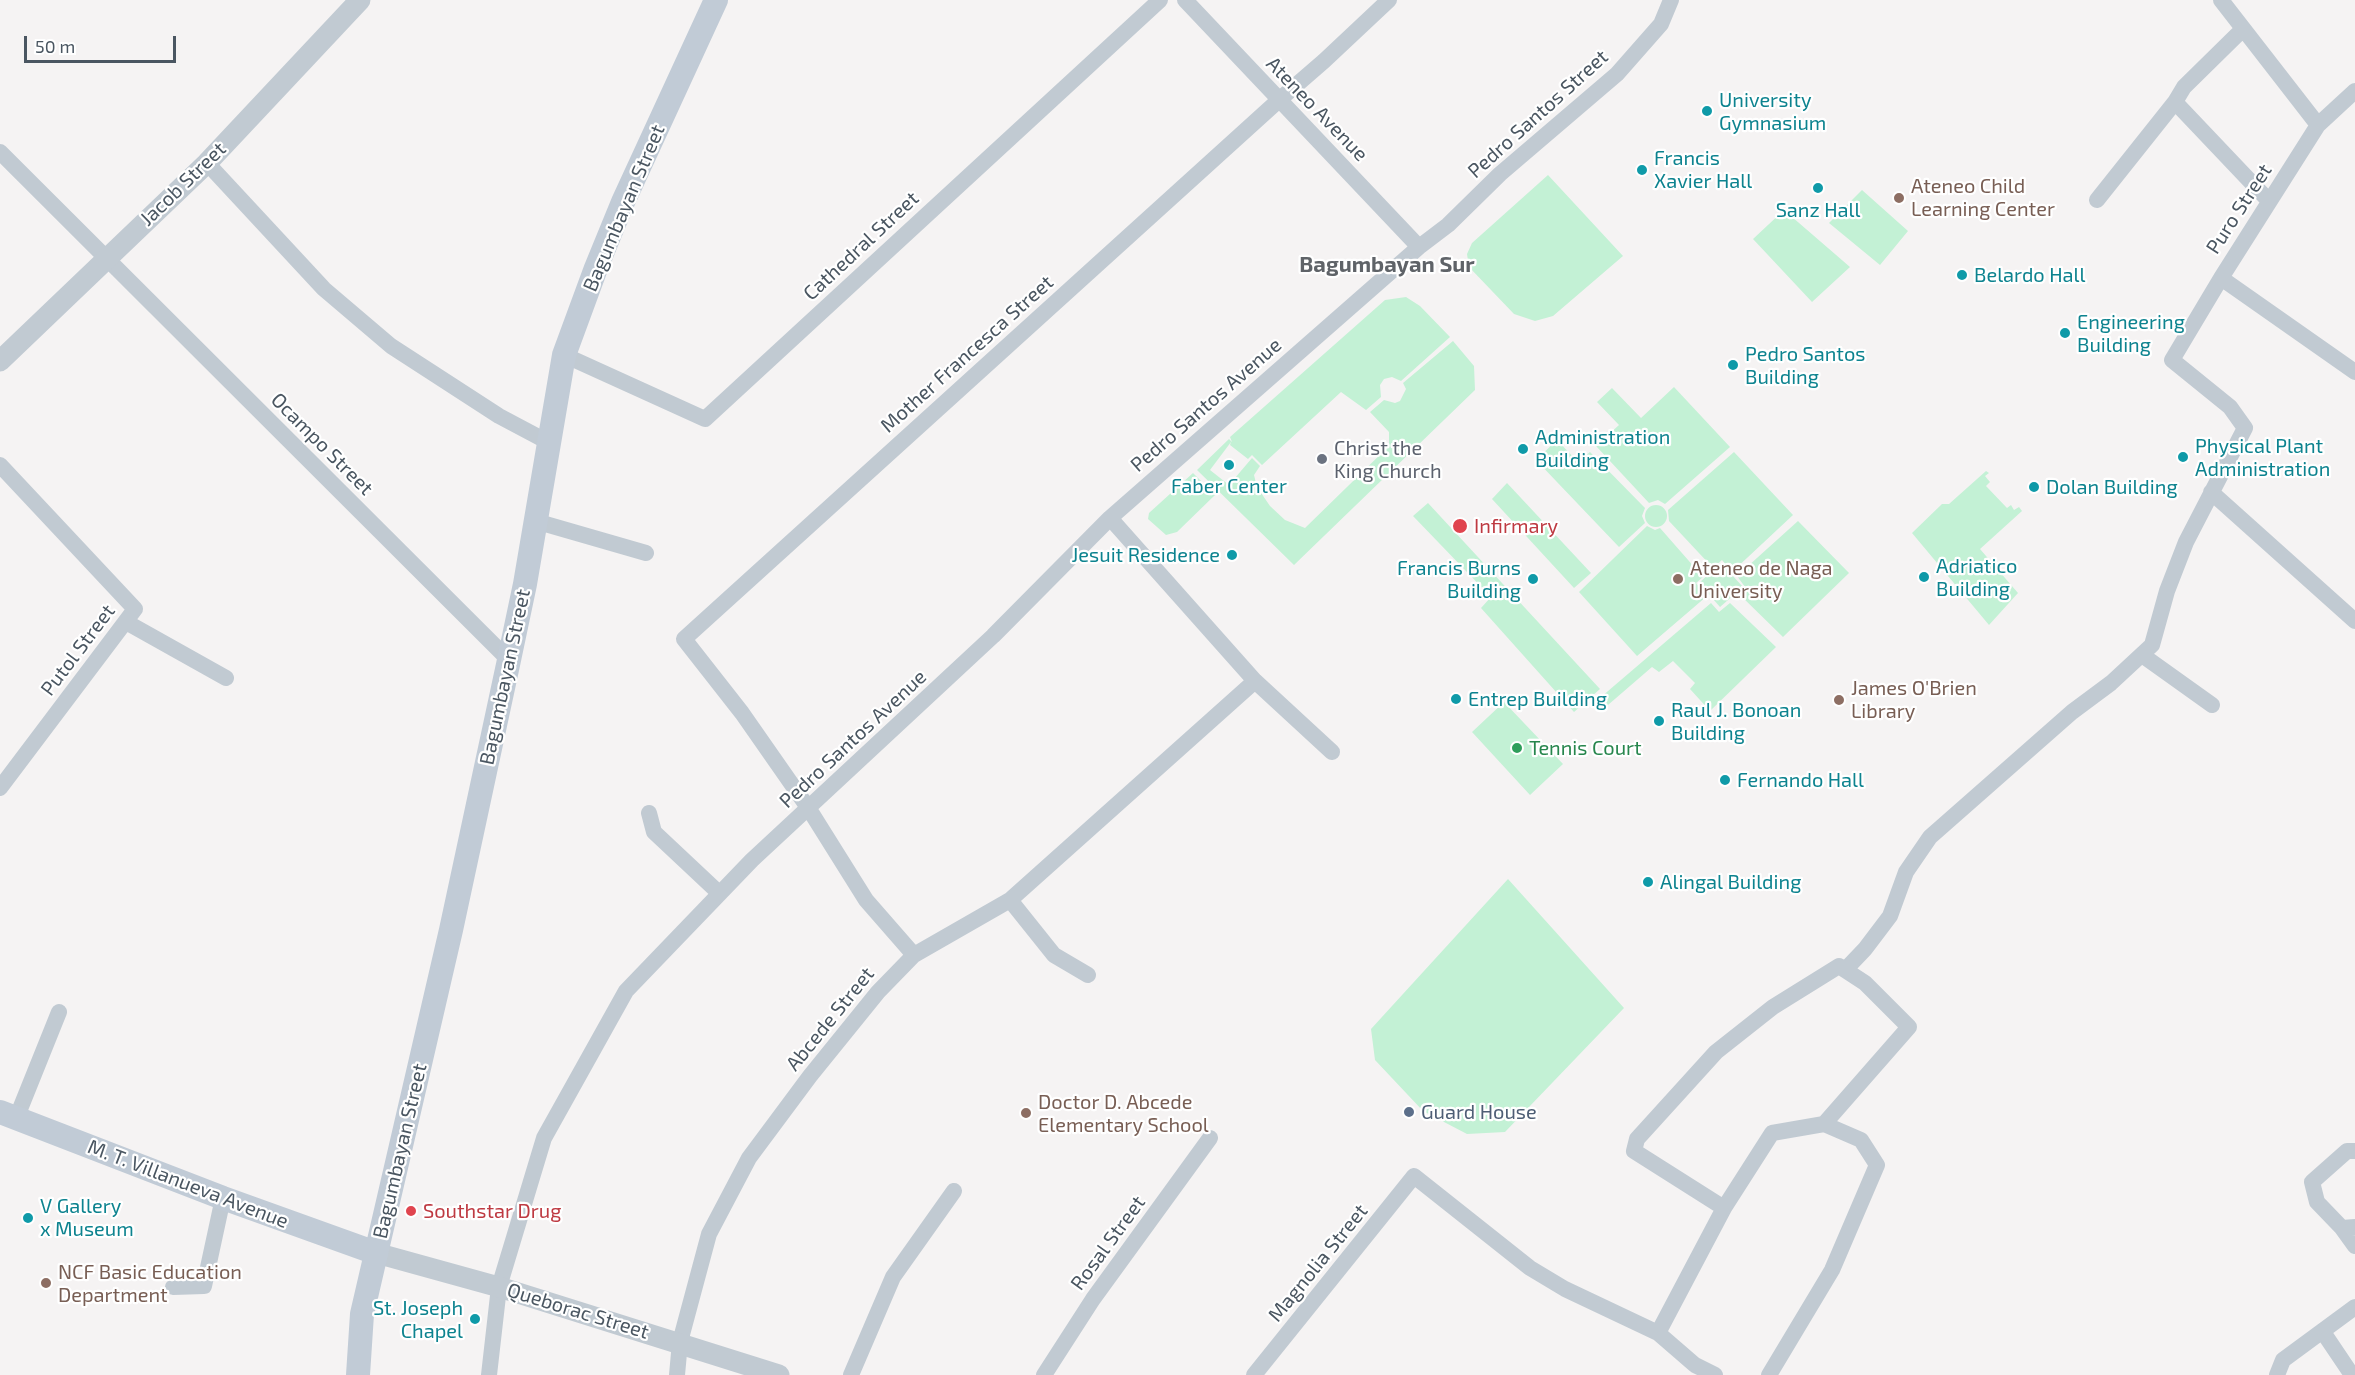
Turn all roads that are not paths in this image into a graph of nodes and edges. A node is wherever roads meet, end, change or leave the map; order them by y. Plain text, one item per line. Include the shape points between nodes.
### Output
1 (360, 0) edge
2 (716, 0) edge
3 (1160, 0) edge
4 (1185, 0) edge
5 (1389, 0) edge
6 (1671, 0) edge
7 (2221, 0) edge
8 (2243, 29) junction
9 (2355, 91) edge
10 (1279, 100) junction
11 (2175, 102) junction
12 (2318, 125) junction
13 (0, 152) edge
14 (207, 163) junction
15 (2097, 200) dead end
16 (2270, 201) junction
17 (1419, 247) junction
18 (106, 258) junction
19 (2221, 278) junction
20 (564, 355) junction
21 (0, 361) edge
22 (2355, 372) edge
23 (548, 442) junction
24 (0, 465) edge
25 (2211, 492) junction
26 (1110, 518) junction
27 (535, 521) junction
28 (646, 553) dead end
29 (2355, 621) edge
30 (126, 622) junction
31 (2142, 655) junction
32 (509, 660) junction
33 (226, 678) dead end
34 (1255, 681) junction
35 (2212, 705) dead end
36 (1332, 752) dead end
37 (0, 788) edge
38 (809, 809) junction
39 (649, 813) dead end
40 (719, 893) junction
41 (1010, 900) junction
42 (914, 955) junction
43 (1845, 970) junction
44 (1088, 975) dead end
45 (59, 1012) dead end
46 (8, 1115) edge
47 (1824, 1124) junction
48 (1210, 1138) dead end
49 (2355, 1151) edge
50 (954, 1191) dead end
51 (223, 1198) junction
52 (1724, 1208) junction
53 (2348, 1228) edge
54 (2355, 1246) edge
55 (376, 1253) junction
56 (173, 1287) dead end
57 (499, 1287) junction
58 (2355, 1307) edge
59 (2323, 1332) junction
60 (1658, 1333) junction
61 (680, 1342) junction
62 (1690, 1370) edge
63 (358, 1375) edge
64 (489, 1375) edge
65 (677, 1375) edge
66 (779, 1375) edge
67 (851, 1375) edge
68 (1044, 1375) edge
69 (1254, 1375) edge
70 (1715, 1375) edge
71 (1769, 1375) edge
72 (2277, 1375) edge
73 (2352, 1375) edge

1 - 14 street, Jacob Street
2 - 20 main road, Bagumbayan Street via 623,202
3 - 20 street, Cathedral Street via 705,419
4 - 10 street, Ateneo Avenue
5 - 10 street, Mother Francesca Street
6 - 17 street, Pedro Santos Street via 1661,24 1617,74
7 - 8 street
8 - 11 street via 2184,87
8 - 12 street
9 - 12 street, Puro Street
10 - 17 street, Ateneo Avenue
10 - 38 street, Mother Francesca Street via 684,639
11 - 15 street
11 - 16 street
12 - 16 street, Puro Street
13 - 18 street, Ocampo Street
14 - 18 street, Jacob Street
14 - 23 street via 324,289 391,346 499,416
16 - 19 street, Puro Street
17 - 26 street, Pedro Santos Avenue
18 - 21 street, Jacob Street
18 - 32 street, Ocampo Street
19 - 22 street
19 - 25 street, Puro Street via 2172,360 2229,407 2245,428
20 - 23 main road, Bagumbayan Street
23 - 27 main road, Bagumbayan Street
24 - 30 street, Putol Street via 135,609
25 - 29 street
25 - 31 street via 2186,542 2152,645
26 - 34 street
26 - 38 street, Pedro Santos Avenue via 993,636
27 - 28 street
27 - 32 main road, Bagumbayan Street
30 - 33 street
30 - 37 street, Putol Street
31 - 35 street
31 - 43 street via 1930,837 1906,872 1890,916
32 - 55 main road, Bagumbayan Street
34 - 36 street
34 - 41 street, Abcede Street
38 - 40 street, Pedro Santos Avenue
38 - 42 street via 866,900
39 - 40 street via 654,832
40 - 57 street, Pedro Santos Avenue via 626,991 581,1068 544,1138
41 - 42 street, Abcede Street
41 - 44 street via 1054,956
42 - 61 street, Abcede Street via 878,992 749,1158 709,1234
43 - 47 street via 1865,983 1909,1027
43 - 52 street via 1839,966 1810,982 1716,1052 1637,1139 1634,1151
45 - 46 street
46 - 51 main road, M. T. Villanueva Avenue
47 - 52 street via 1772,1133
47 - 71 street via 1861,1140 1877,1165 1832,1270
48 - 68 street, Rosal Street via 1093,1299
49 - 53 street via 2347,1151 2312,1182 2317,1202
50 - 67 street via 893,1277
51 - 55 main road, M. T. Villanueva Avenue
51 - 56 street via 204,1286
52 - 60 street
53 - 54 street
55 - 57 street, Queborac Street
55 - 63 main road, Bagumbayan Street via 362,1314
57 - 61 street, Queborac Street
57 - 64 street, Pedro Santos Avenue
58 - 59 street
59 - 72 street via 2283,1360
59 - 73 street
60 - 62 street
60 - 69 street, Magnolia Street via 1564,1289 1530,1268 1414,1176
61 - 65 street, Abcede Street
61 - 66 street, Queborac Street
62 - 70 street

